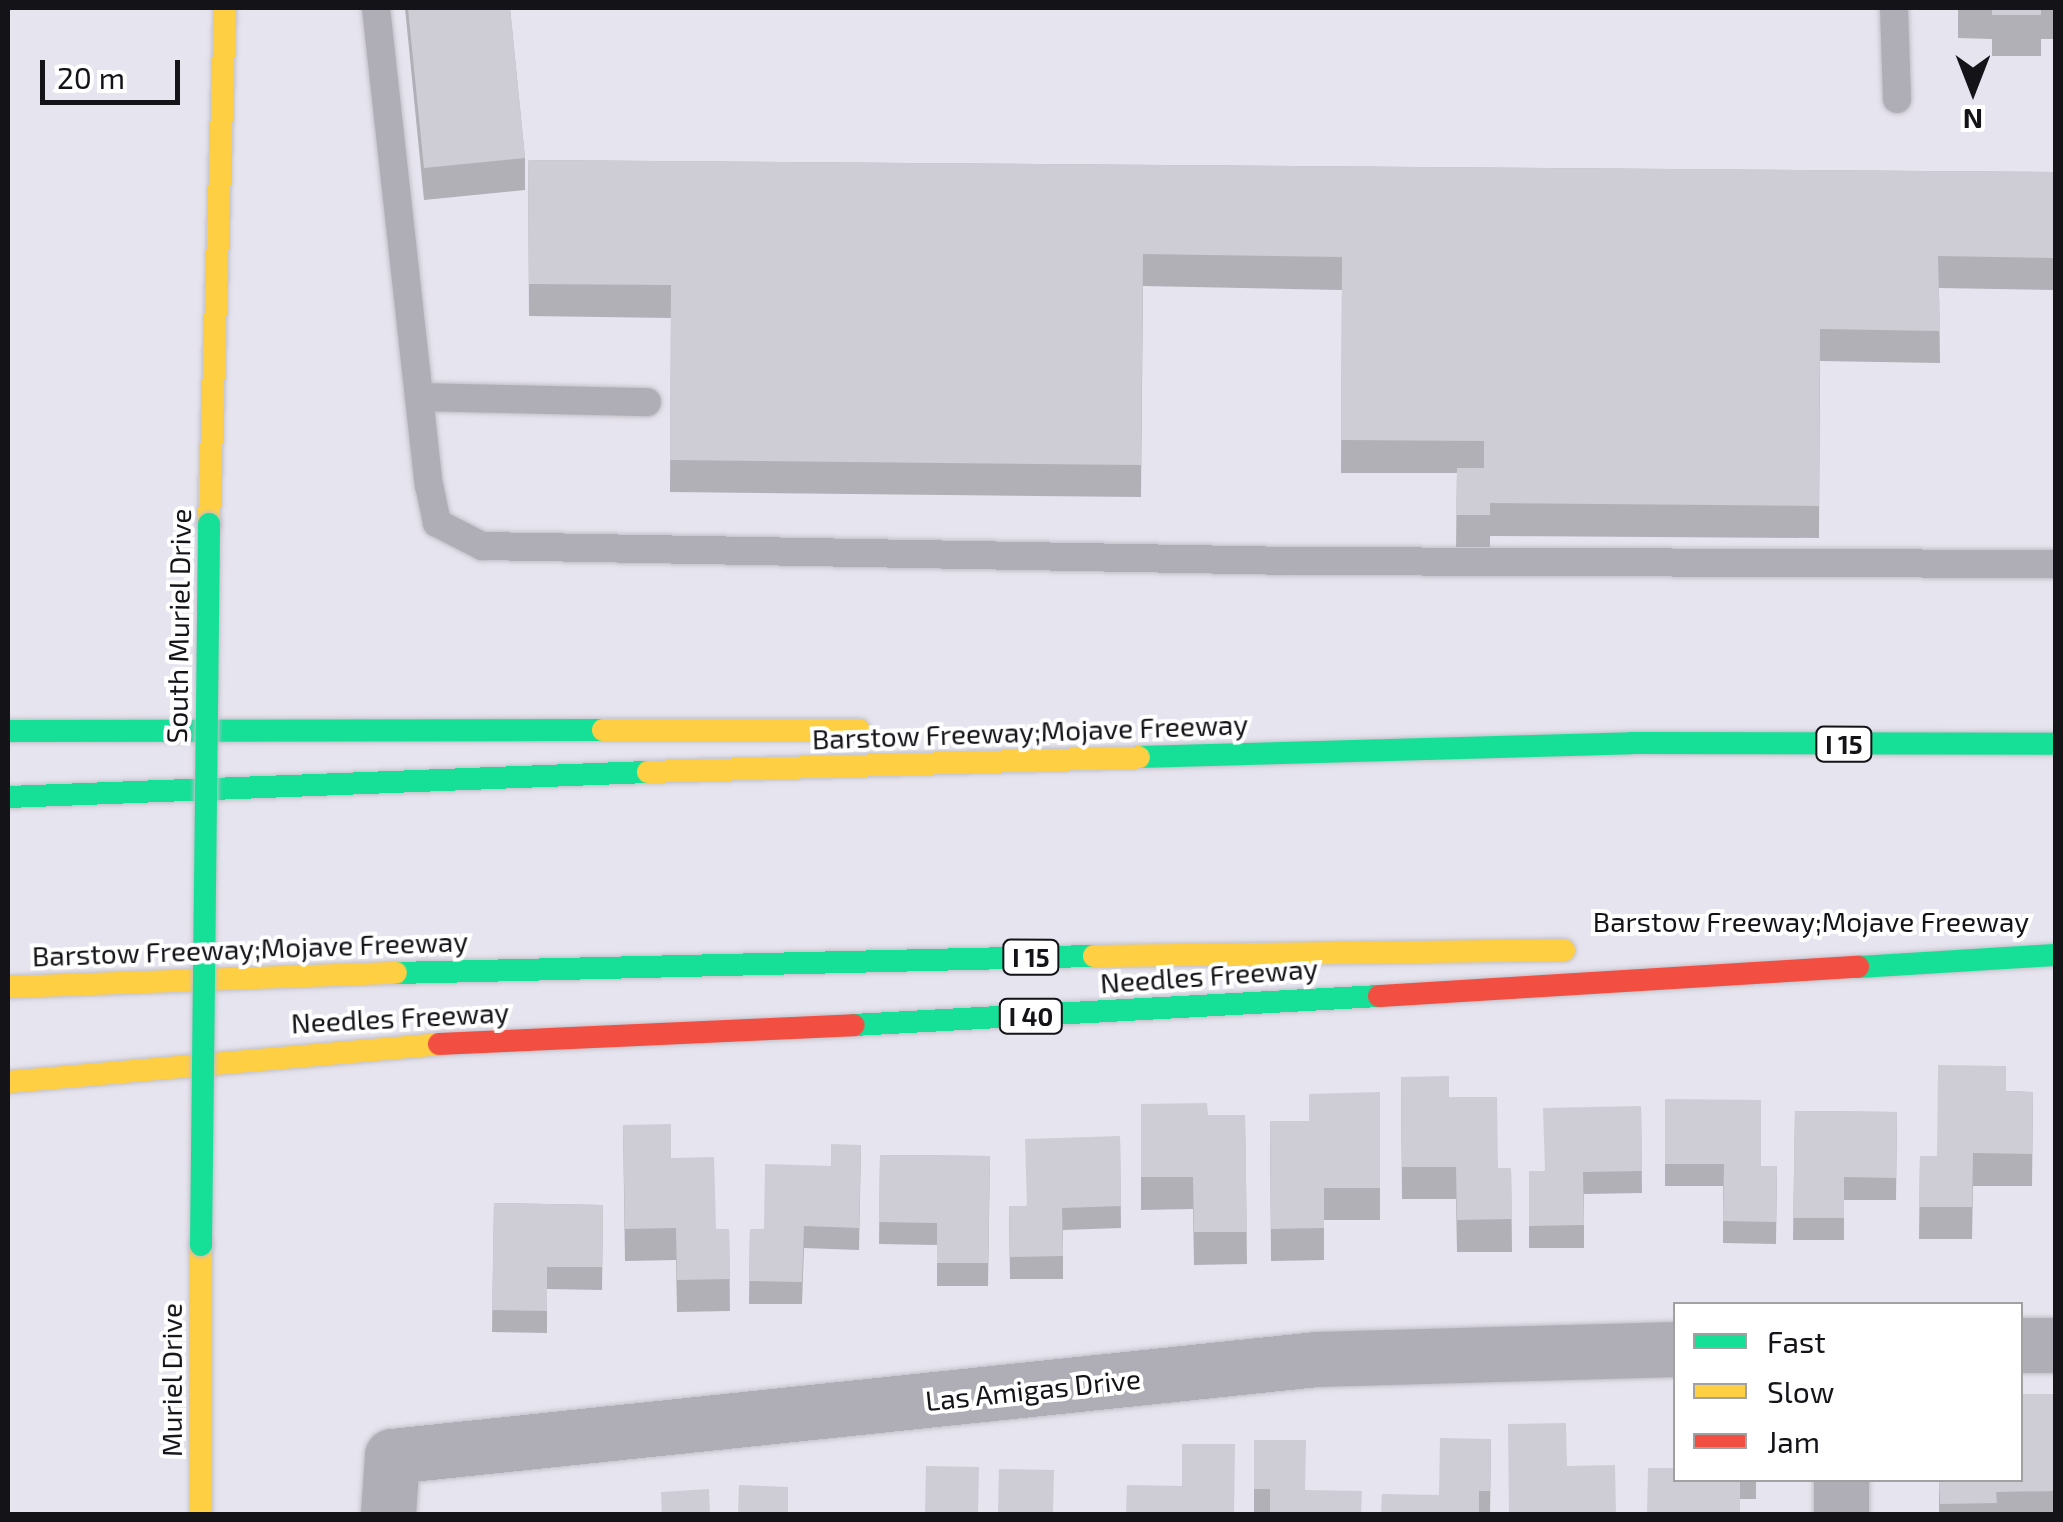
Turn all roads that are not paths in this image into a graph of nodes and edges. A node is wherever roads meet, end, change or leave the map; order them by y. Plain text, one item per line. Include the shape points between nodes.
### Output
1 (225, 8) edge
2 (376, 8) edge
3 (1894, 8) edge
4 (1897, 99) dead end
5 (419, 397) junction
6 (646, 402) dead end
7 (2056, 564) edge
8 (8, 731) edge
9 (881, 731) dead end
10 (1075, 733) dead end
11 (1632, 744) junction
12 (2056, 744) edge
13 (8, 797) edge
14 (1580, 950) dead end
15 (1718, 950) dead end
16 (2056, 953) edge
17 (8, 987) edge
18 (8, 1082) edge
19 (201, 1244) joint
20 (2023, 1345) edge
21 (2056, 1345) edge
22 (1673, 1349) edge
23 (1841, 1482) edge
24 (201, 1514) edge
25 (388, 1514) edge
26 (1841, 1514) edge

1 - 19 main road, South Muriel Drive, bridge via 209,524
2 - 5 lane
3 - 4 lane
5 - 6 lane
5 - 7 lane via 437,523 482,546 1316,561
8 - 9 main road
10 - 11 main road
11 - 12 main road, Barstow Freeway;Mojave Freeway / I 15
11 - 13 main road, Barstow Freeway;Mojave Freeway / I 15 via 396,779
14 - 17 main road, Barstow Freeway;Mojave Freeway / I 15 via 760,961
15 - 16 main road, Barstow Freeway;Mojave Freeway
16 - 18 main road, Needles Freeway / I 40 via 1102,1012 412,1045
19 - 24 main road, Muriel Drive
20 - 21 street
22 - 25 street, Las Amigas Drive via 1316,1358 392,1456
23 - 26 street

